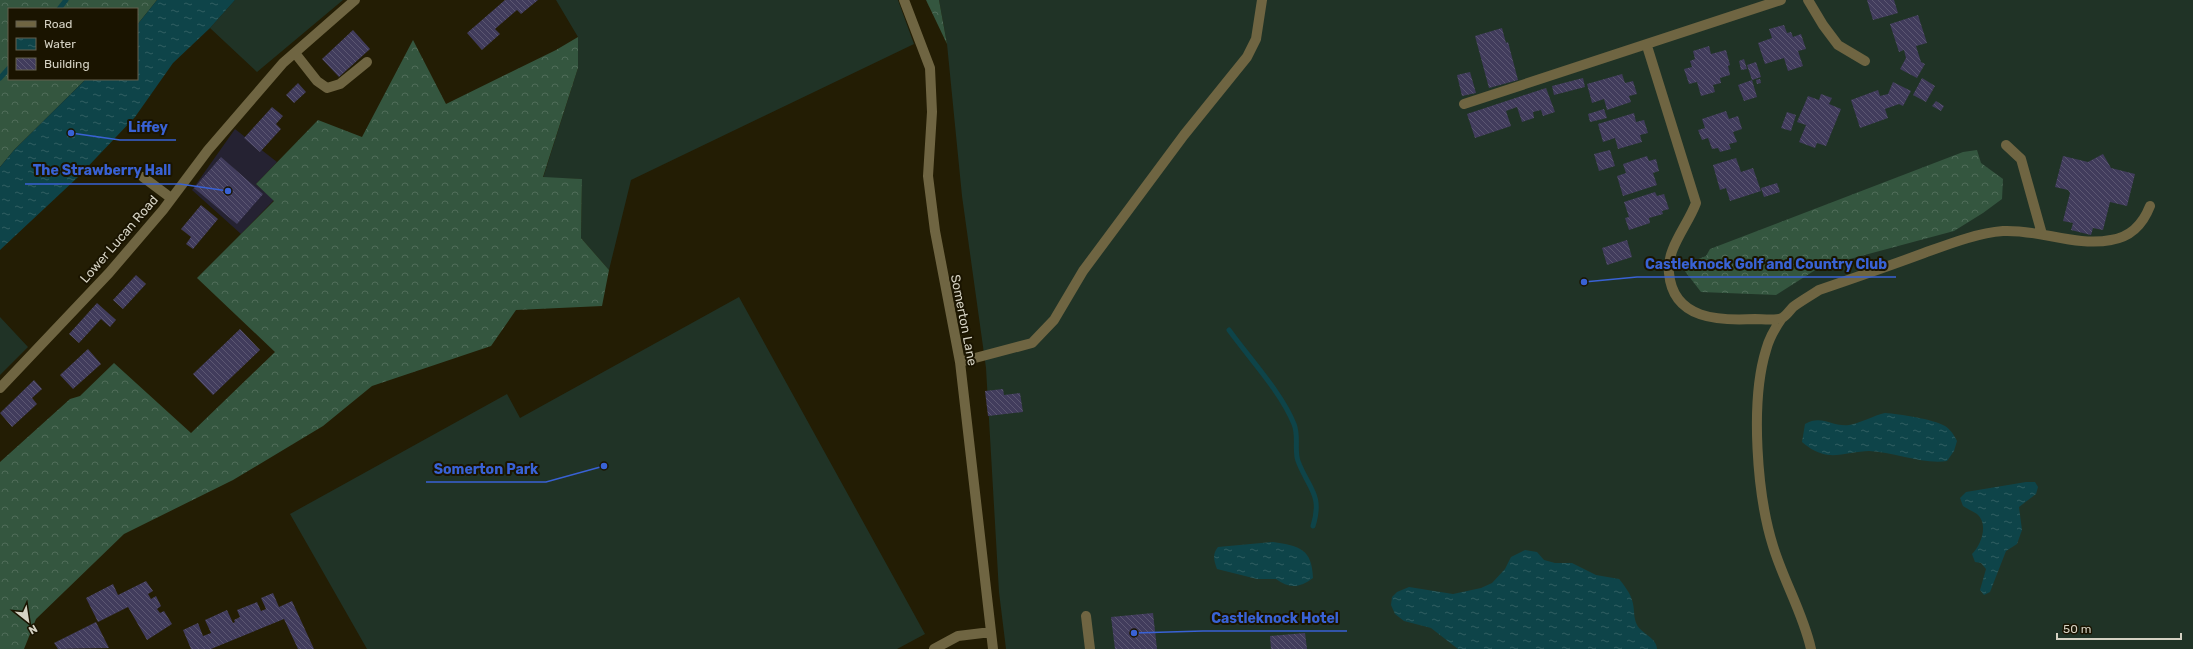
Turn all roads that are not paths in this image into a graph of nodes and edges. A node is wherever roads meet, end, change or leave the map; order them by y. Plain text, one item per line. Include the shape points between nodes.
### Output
1 (355, 0) edge
2 (904, 0) edge
3 (1262, 0) edge
4 (1781, 0) edge
5 (1808, 0) edge
6 (1647, 46) junction
7 (295, 53) junction
8 (367, 62) dead end
9 (1865, 62) dead end
10 (1464, 104) dead end
11 (2006, 145) dead end
12 (142, 177) dead end
13 (171, 198) junction
14 (2150, 206) dead end
15 (2042, 234) junction
16 (1782, 318) junction
17 (960, 362) junction
18 (0, 388) edge
19 (1086, 616) dead end
20 (991, 632) junction
21 (934, 649) edge
22 (993, 649) edge
23 (1090, 649) edge
24 (1811, 649) edge

1 - 7 street, Lower Lucan Road
2 - 17 street, Somerton Lane via 930,68 932,112 928,176 936,239
3 - 17 street via 1256,39 1247,57 1184,135 1083,271 1054,320 1032,343
4 - 6 street
5 - 9 street via 1822,25 1838,45
6 - 10 street
6 - 16 street via 1696,203 1671,256 1669,273 1673,288 1680,302 1694,313 1712,318
7 - 8 street via 317,81 328,88 340,84
7 - 13 street, Lower Lucan Road via 251,98
11 - 15 street via 2021,159
12 - 13 street
13 - 18 street, Lower Lucan Road via 109,273
14 - 15 street via 2140,225 2130,233 2112,240 2092,242
15 - 16 street via 2004,231 1945,246 1818,290
16 - 24 street via 1765,351 1758,395 1759,483 1773,547 1804,621
17 - 20 street, Somerton Lane
19 - 23 street
20 - 21 street via 958,636
20 - 22 street, Somerton Lane

